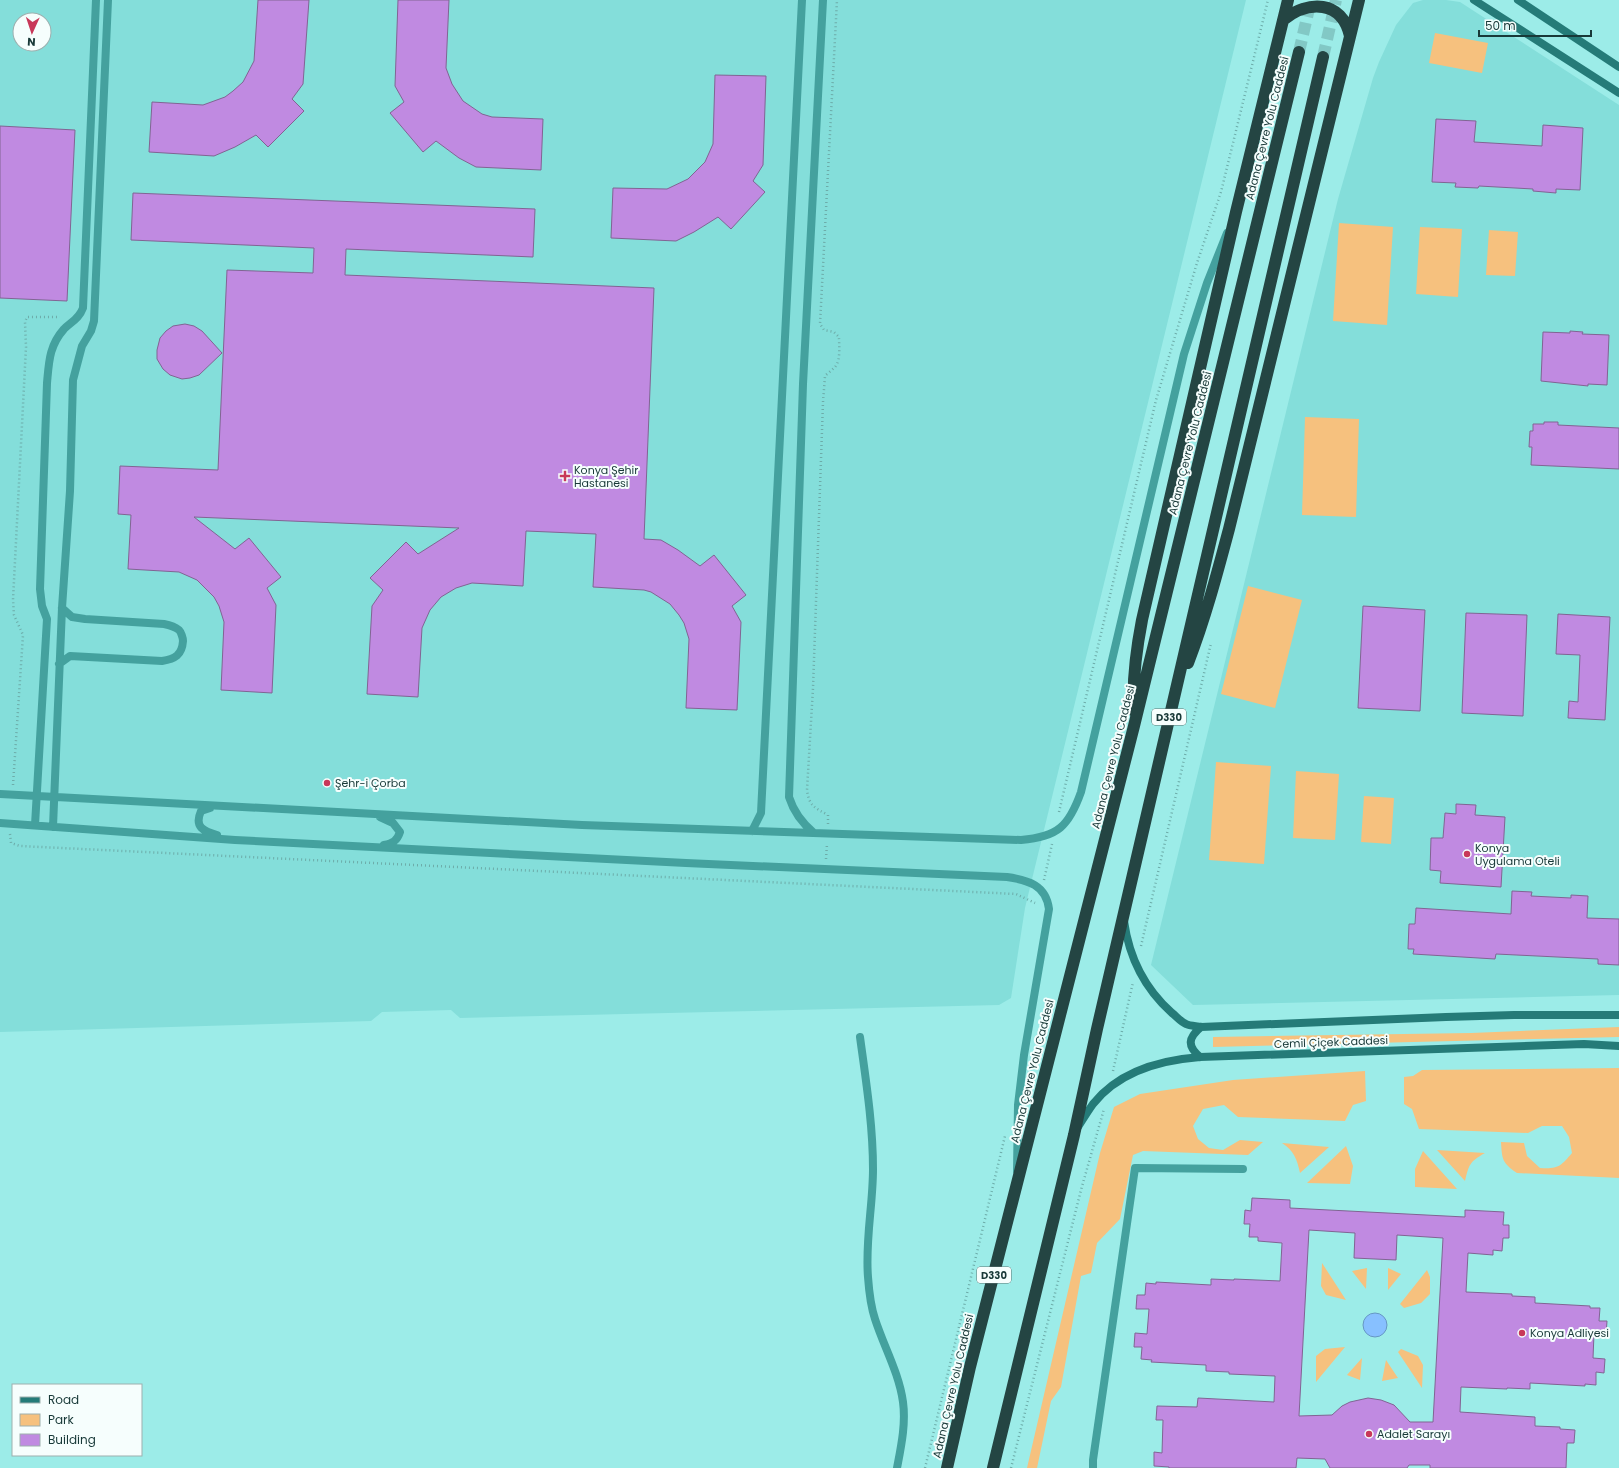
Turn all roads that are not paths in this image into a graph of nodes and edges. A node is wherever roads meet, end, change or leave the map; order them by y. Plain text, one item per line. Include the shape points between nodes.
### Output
1 (96, 0) edge
2 (108, 0) edge
3 (802, 0) edge
4 (823, 0) edge
5 (1288, 0) edge
6 (1360, 0) edge
7 (1474, 0) edge
8 (1518, 0) edge
9 (1283, 20) junction
10 (1350, 37) junction
11 (1299, 52) tunnel mouth
12 (1323, 57) tunnel mouth
13 (1619, 67) edge
14 (1619, 93) edge
15 (1236, 212) junction
16 (62, 608) junction
17 (59, 664) junction
18 (1172, 706) junction
19 (1134, 726) junction
20 (0, 794) edge
21 (37, 796) junction
22 (54, 797) junction
23 (221, 806) junction
24 (375, 814) junction
25 (0, 823) edge
26 (35, 825) junction
27 (53, 827) junction
28 (752, 831) junction
29 (814, 833) junction
30 (235, 840) junction
31 (371, 847) junction
32 (1123, 915) junction
33 (1619, 1015) edge
34 (1201, 1027) junction
35 (860, 1037) dead end
36 (1619, 1046) edge
37 (1200, 1057) junction
38 (1074, 1135) junction
39 (1242, 1169) dead end
40 (1017, 1182) junction
41 (897, 1468) edge
42 (947, 1468) edge
43 (993, 1468) edge
44 (1093, 1468) edge

1 - 21 street via 83,308 64,329 51,349 47,383 40,590 46,618
2 - 16 street via 94,321 82,346 73,380 70,491
3 - 28 street via 761,813
4 - 29 street via 803,384 789,797 792,808 802,823
5 - 9 highway
6 - 10 highway
7 - 14 street
8 - 13 street
9 - 10 highway via 1290,12 1306,4 1323,3 1338,11 1343,17 1348,25
9 - 15 highway
10 - 18 highway via 1214,585
11 - 19 highway, Adana Çevre Yolu Caddesi / D330
12 - 18 highway, D330
15 - 19 highway via 1139,633 1134,673
15 - 29 street via 1207,282 1184,354 1082,784 1070,816 1051,835 1027,840
16 - 17 street
16 - 17 street via 72,617 172,626 180,630 183,639 182,650 172,659 162,661 70,656
17 - 22 street
18 - 32 highway, D330
19 - 40 highway, Adana Çevre Yolu Caddesi / D330
20 - 21 street
21 - 22 street
21 - 26 street
22 - 23 street
22 - 27 street
23 - 24 street
23 - 30 street via 200,811 200,828
24 - 28 street
24 - 31 street via 393,823 400,832 391,844
25 - 26 street
26 - 27 street
27 - 30 street
28 - 29 street
30 - 31 street
31 - 40 street via 1007,877 1032,884 1044,893 1049,909 1018,1105
32 - 34 street, Cemil Çiçek Caddesi via 1136,965 1143,979 1167,1009 1186,1024
32 - 38 highway, D330
33 - 34 street, Cemil Çiçek Caddesi via 1468,1016
34 - 37 street via 1192,1037 1190,1044
35 - 41 street via 870,1115 873,1168 871,1216 866,1250 868,1279 874,1318 893,1365 903,1402 902,1442
36 - 37 street, Cemil Çiçek Caddesi via 1576,1045
37 - 38 street, Cemil Çiçek Caddesi via 1168,1061 1134,1072 1109,1088 1093,1104
38 - 43 highway, D330
39 - 44 street via 1135,1168
40 - 42 highway, Adana Çevre Yolu Caddesi / D330

